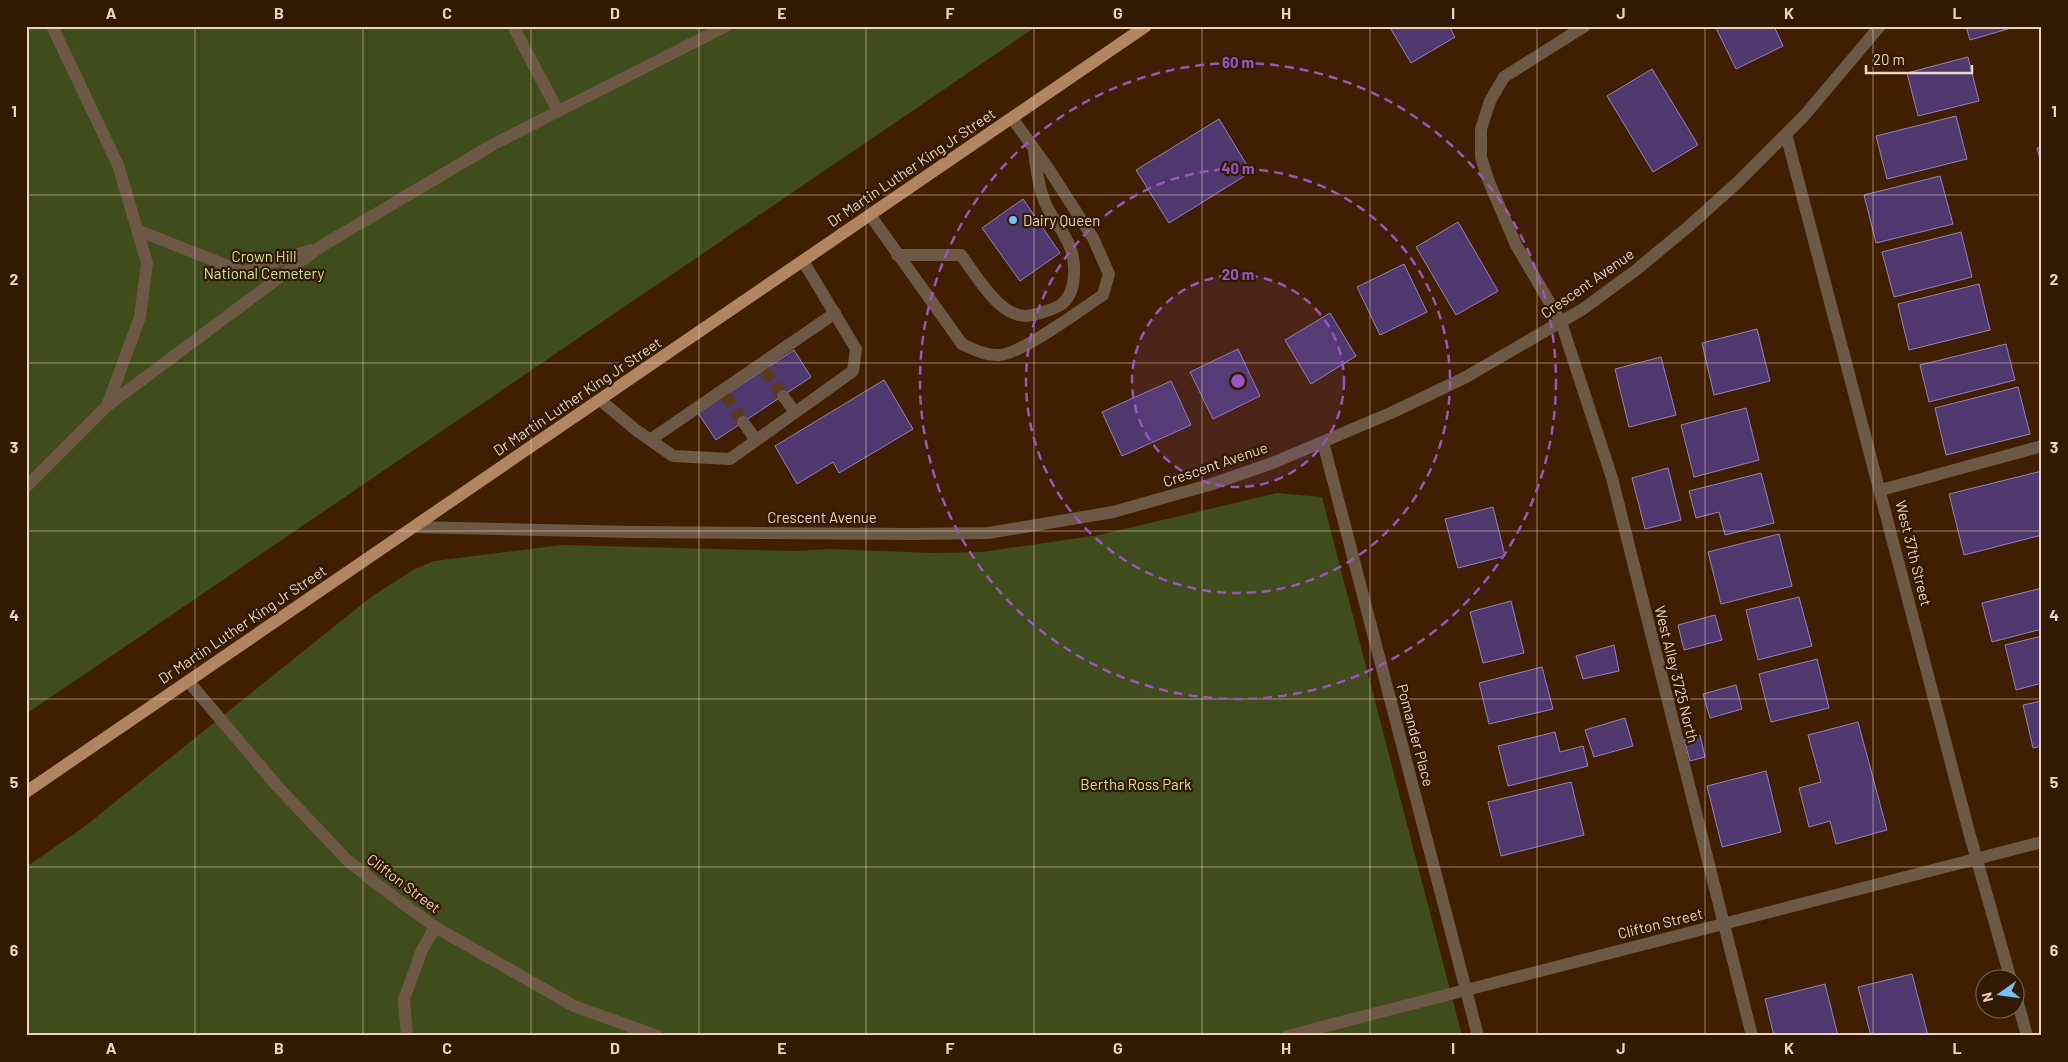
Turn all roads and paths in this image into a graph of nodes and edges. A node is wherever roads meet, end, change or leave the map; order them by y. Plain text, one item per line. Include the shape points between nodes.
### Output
1 (52, 26) edge
2 (513, 26) edge
3 (726, 26) edge
4 (1146, 26) edge
5 (1585, 26) edge
6 (1880, 26) edge
7 (558, 111) junction
8 (1012, 118) junction
9 (1786, 134) junction
10 (1033, 147) junction
11 (870, 215) junction
12 (137, 230) junction
13 (320, 247) junction
14 (897, 255) junction
15 (803, 261) junction
16 (835, 313) junction
17 (1561, 322) junction
18 (783, 396) tunnel mouth
19 (600, 400) junction
20 (107, 406) junction
21 (795, 412) junction
22 (743, 422) tunnel mouth
23 (650, 440) junction
24 (756, 440) junction
25 (1323, 442) junction
26 (2042, 446) edge
27 (26, 488) edge
28 (1881, 490) junction
29 (414, 527) junction
30 (188, 681) junction
31 (26, 792) edge
32 (2042, 842) edge
33 (1976, 859) junction
34 (1722, 924) junction
35 (435, 927) junction
36 (2008, 970) edge
37 (1466, 990) junction
38 (2023, 1020) edge
39 (407, 1036) edge
40 (657, 1036) edge
41 (1286, 1036) edge
42 (1478, 1036) edge
43 (1752, 1036) edge
44 (2027, 1036) edge

1 - 12 street via 118,165
2 - 7 street
3 - 7 street
4 - 8 main road, Dr Martin Luther King Jr Street
5 - 17 street, West Alley 3725 North via 1504,76 1490,101 1481,129 1481,157 1489,182 1516,245
6 - 9 street, Crescent Avenue
7 - 13 street via 494,144
8 - 10 street
8 - 11 main road, Dr Martin Luther King Jr Street
9 - 17 street, Crescent Avenue via 1688,227 1613,287
9 - 28 street, West 37th Street
10 - 14 street via 1043,199 1070,247 1075,271 1072,291 1063,304 1027,316 1011,313 996,301 962,255
10 - 14 street via 1104,260 1109,274 1103,295 1018,350 999,356 962,344
11 - 14 street
11 - 15 main road, Dr Martin Luther King Jr Street
12 - 13 street via 243,272
12 - 20 street via 147,263 140,317
13 - 20 street
15 - 16 street
15 - 19 main road, Dr Martin Luther King Jr Street
16 - 21 street via 856,349 853,371
16 - 23 street via 762,368
17 - 25 street, Crescent Avenue via 1466,377
17 - 34 street, West Alley 3725 North via 1612,478
18 - 21 street
19 - 23 street
19 - 29 main road, Dr Martin Luther King Jr Street
20 - 27 street
21 - 24 street
22 - 24 street
23 - 24 street via 673,456 730,459
25 - 29 street, Crescent Avenue via 1235,477 1146,504 1071,520 988,532 642,532
25 - 37 street, Pomander Place
26 - 28 street
28 - 33 street, West 37th Street
29 - 30 main road, Dr Martin Luther King Jr Street
30 - 31 main road, Dr Martin Luther King Jr Street
30 - 35 street, Clifton Street via 245,750 346,859
32 - 33 street, Clifton Street
33 - 34 street, Clifton Street
33 - 36 street, West 37th Street
34 - 37 street, Clifton Street
34 - 43 street, West Alley 3725 North
35 - 39 street via 422,950 404,999
35 - 40 street, Clifton Street via 574,1006
37 - 41 street, Clifton Street
37 - 42 street, Pomander Place
38 - 44 street

